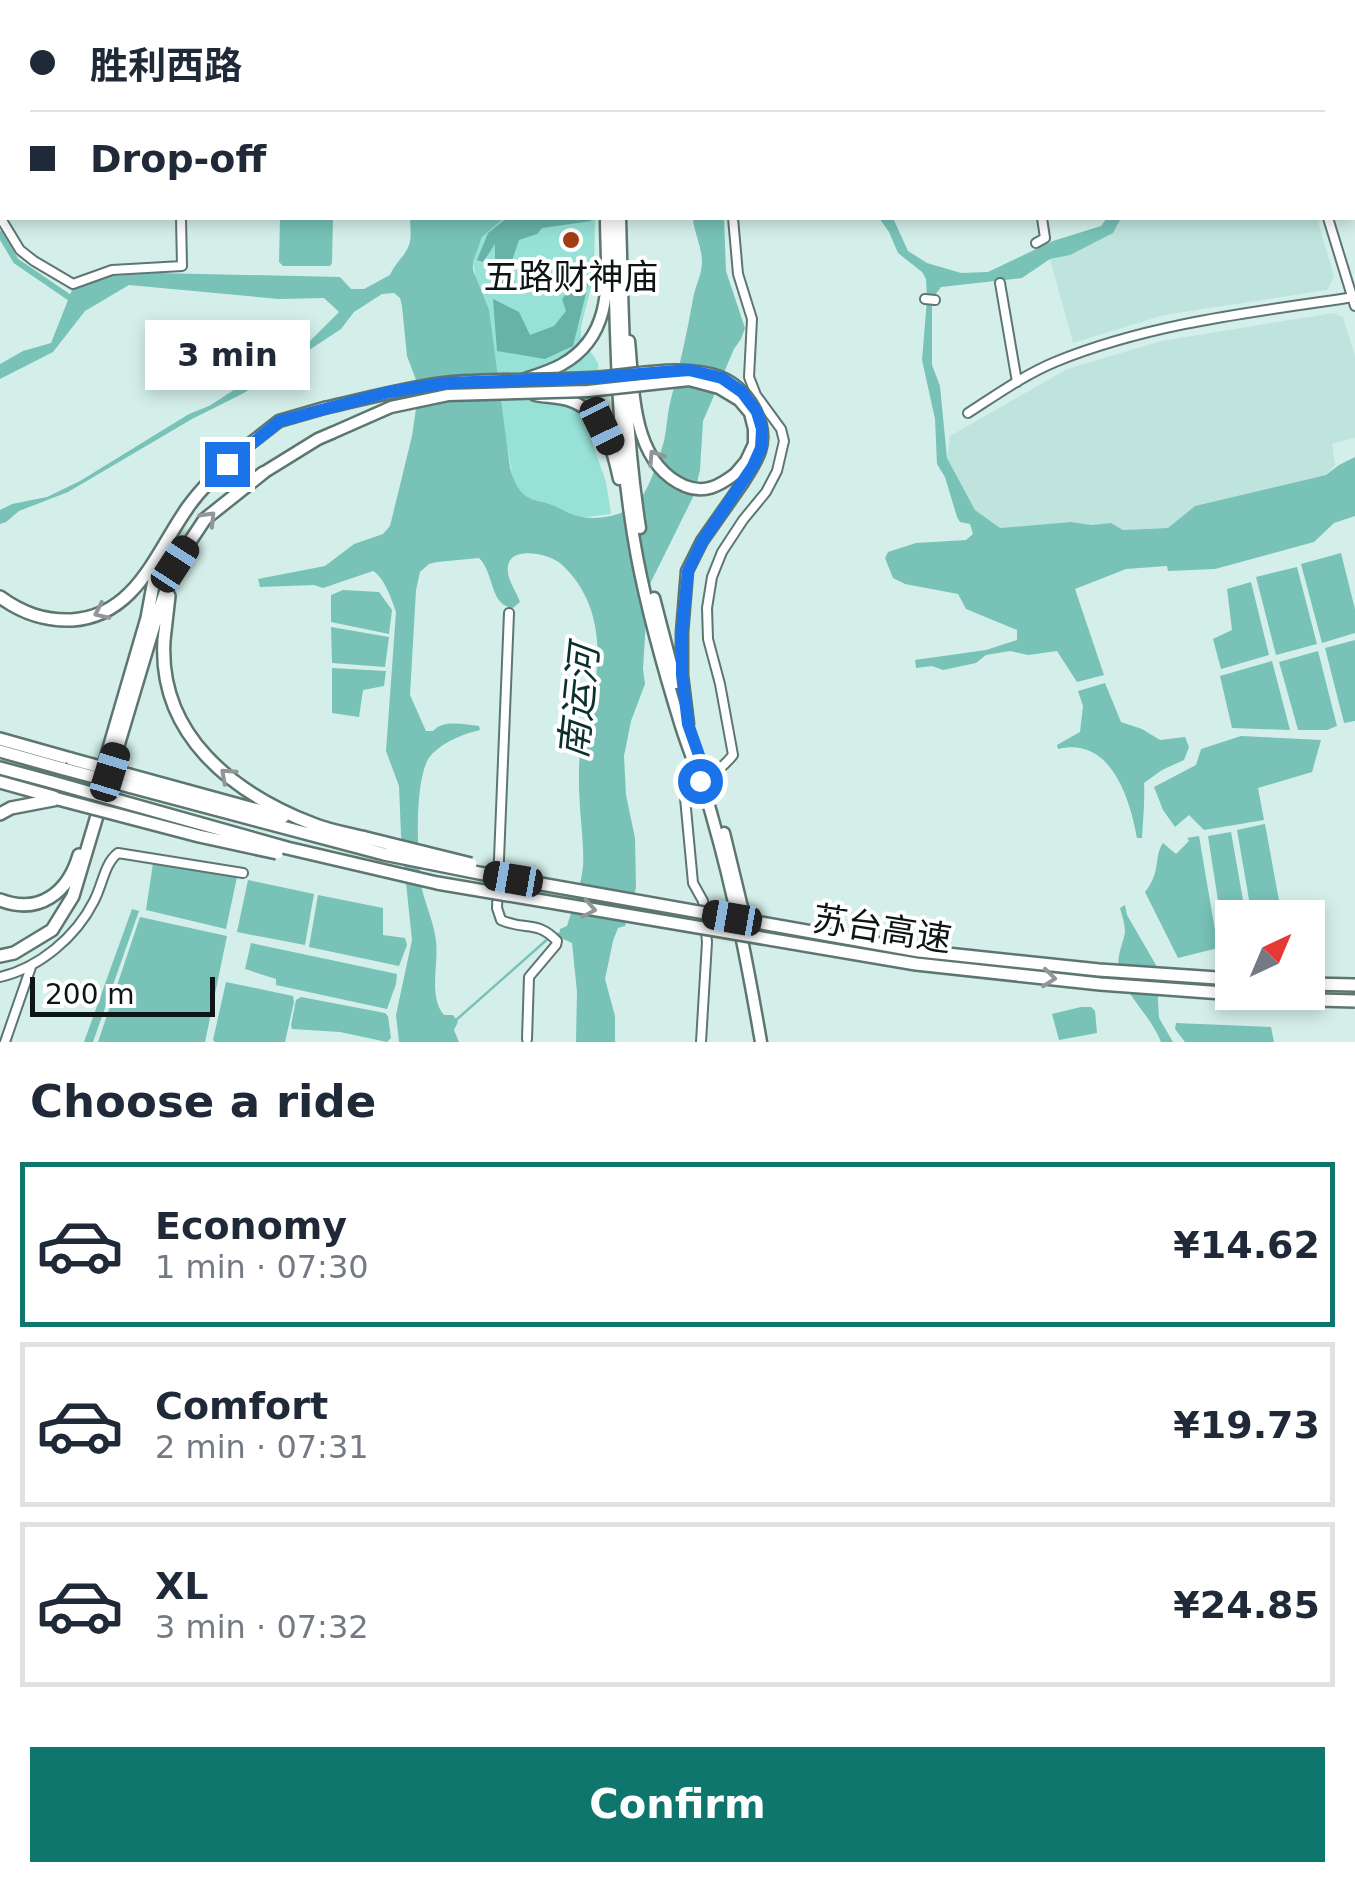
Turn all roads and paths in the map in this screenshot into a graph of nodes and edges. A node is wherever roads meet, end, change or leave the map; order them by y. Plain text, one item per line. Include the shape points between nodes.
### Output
1 (2, 220) edge
2 (180, 220) edge
3 (613, 220) edge
4 (613, 220) edge
5 (613, 220) edge
6 (733, 220) edge
7 (1042, 220) edge
8 (1329, 220) edge
9 (1036, 243) dead end
10 (621, 260) junction
11 (1000, 282) dead end
12 (1354, 300) edge
13 (1017, 382) junction
14 (520, 387) junction
15 (968, 412) dead end
16 (247, 446) joint
17 (263, 473) joint
18 (738, 479) junction
19 (167, 543) junction
20 (638, 558) junction
21 (171, 577) junction
22 (0, 597) edge
23 (510, 614) dead end
24 (688, 724) junction
25 (0, 740) edge
26 (0, 751) edge
27 (67, 764) junction
28 (0, 768) edge
29 (704, 780) junction
30 (0, 782) edge
31 (58, 798) junction
32 (0, 814) edge
33 (316, 826) junction
34 (243, 873) dead end
35 (437, 883) junction
36 (582, 892) junction
37 (0, 900) edge
38 (0, 956) edge
39 (31, 967) junction
40 (0, 977) edge
41 (1215, 978) edge
42 (1325, 984) edge
43 (1355, 985) edge
44 (1355, 1001) edge
45 (526, 1039) dead end
46 (4, 1042) edge
47 (701, 1042) edge
48 (764, 1042) edge

1 - 2 street via 20,250 73,284 112,270 182,266
3 - 10 main road
4 - 14 main road via 607,296 590,342
5 - 20 main road via 617,400
6 - 29 street via 738,274 752,318 748,377 784,441 766,492 722,552 712,578 708,638 733,755
7 - 9 street via 1045,238
8 - 12 street
18 -> 10 main road via 709,490 691,488 661,470 649,452 638,421
10 - 24 main road via 632,476 662,634
11 - 13 street
12 - 13 street via 1230,314 1107,342
13 - 15 street
14 - 16 main road, bridge via 446,383 389,392 280,421
14 - 17 main road, bridge via 392,407 318,439
14 - 18 main road, bridge via 689,370 722,378 742,392 762,429 761,448
14 - 20 main road, bridge via 568,400 602,426
16 - 19 highway via 207,482
21 -> 17 highway via 205,518
18 - 24 main road via 688,571 682,660
19 -> 22 highway via 130,593 85,619 32,616
19 - 37 highway via 76,862 51,897 35,905
20 - 29 main road via 681,726
33 -> 21 highway, bridge via 228,779 175,712 163,664
21 - 38 highway via 74,896 52,930
23 - 45 street via 496,908 501,920 543,928 557,941 529,977
24 - 29 main road
25 - 27 highway
26 - 27 highway, 苏台高速
27 - 33 highway, bridge
27 - 36 highway, 苏台高速, bridge via 384,854
28 - 35 highway, 苏台高速, bridge
29 - 47 street via 684,798 707,942
29 - 48 main road
30 - 31 highway
31 - 32 highway
31 - 35 highway, bridge via 198,836
33 - 36 highway, bridge
34 - 39 street via 118,852 73,933
35 -> 44 highway, 苏台高速, bridge via 916,964
36 - 41 highway, 苏台高速, bridge via 920,952
39 - 40 street
39 - 46 street
42 - 43 highway

